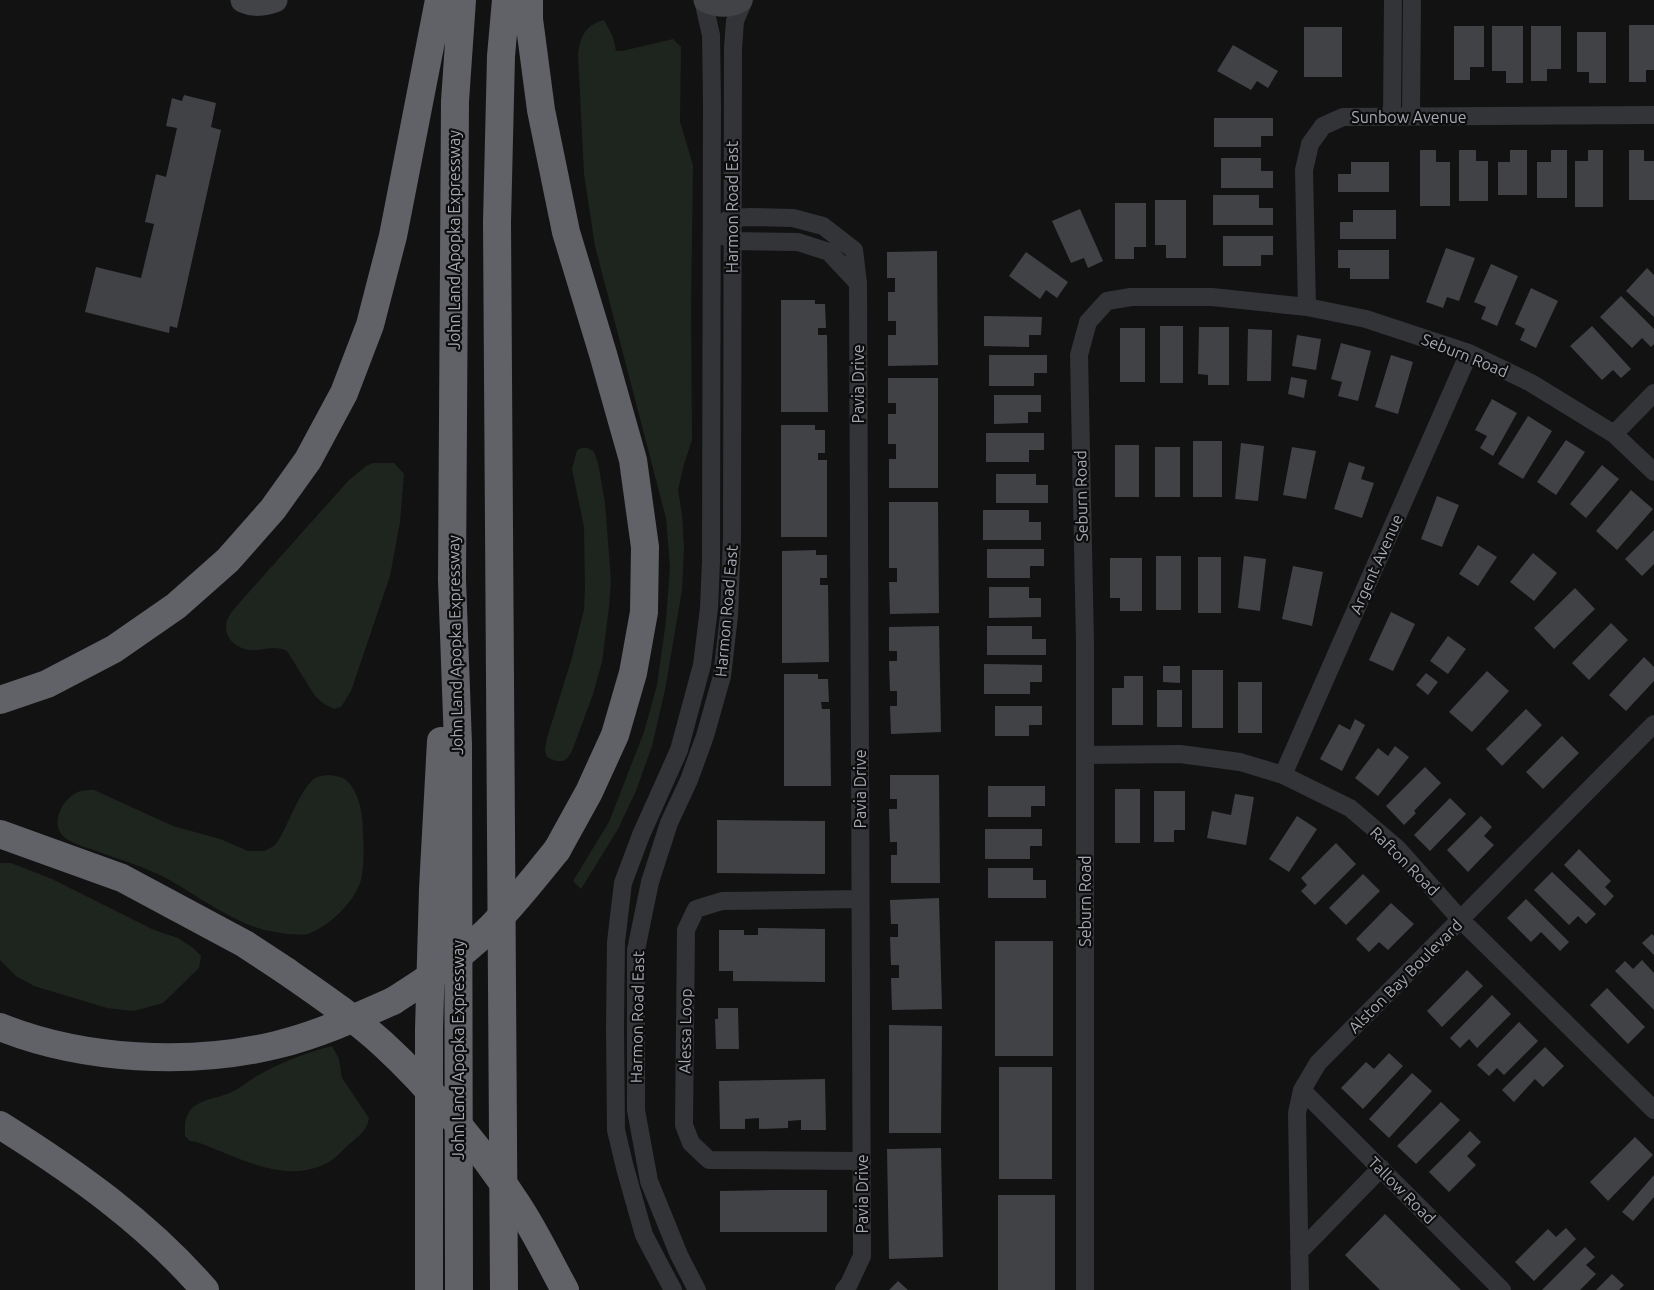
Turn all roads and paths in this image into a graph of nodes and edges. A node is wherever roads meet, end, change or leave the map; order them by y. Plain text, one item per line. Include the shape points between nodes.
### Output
1 (243, 0) edge
2 (275, 0) edge
3 (439, 0) edge
4 (462, 0) edge
5 (506, 0) edge
6 (529, 0) edge
7 (704, 0) edge
8 (742, 0) edge
9 (1393, 0) edge
10 (1412, 0) edge
11 (1654, 115) edge
12 (1392, 116) junction
13 (1411, 116) junction
14 (731, 218) junction
15 (712, 228) junction
16 (732, 241) junction
17 (858, 283) junction
18 (1307, 307) junction
19 (1470, 354) junction
20 (1654, 394) edge
21 (1614, 434) junction
22 (1654, 472) edge
23 (452, 580) junction
24 (0, 700) edge
25 (1654, 724) edge
26 (1085, 755) junction
27 (1283, 775) junction
28 (0, 834) edge
29 (860, 899) junction
30 (1461, 920) junction
31 (0, 1028) edge
32 (1302, 1090) junction
33 (1654, 1110) edge
34 (0, 1125) edge
35 (862, 1161) junction
36 (1381, 1168) junction
37 (1299, 1252) junction
38 (205, 1290) edge
39 (429, 1290) edge
40 (459, 1290) edge
41 (504, 1290) edge
42 (565, 1290) edge
43 (673, 1290) edge
44 (697, 1290) edge
45 (844, 1290) edge
46 (1085, 1290) edge
47 (1300, 1290) edge
48 (1502, 1290) edge

1 - 2 street via 262,4
3 - 24 highway via 393,236 370,325 344,393 308,460 273,509 228,560 176,606 114,649 47,684
4 - 23 highway, John Land Apopka Expressway via 455,101
5 - 41 highway via 500,56 497,222
6 - 31 highway, bridge via 540,110 566,232 633,460 645,547 644,612 633,674 615,735 589,792 557,850 486,932 437,974 393,1001 330,1029 276,1045 213,1056 142,1056 86,1052
7 - 8 street via 724,5
7 - 15 street, Harmon Road East via 711,35
8 - 14 street, Harmon Road East via 735,21 733,48
9 - 12 street
10 - 13 street
11 - 13 street, Sunbow Avenue
12 - 13 street, Sunbow Avenue
12 - 18 street, Sunbow Avenue via 1343,117 1322,126 1310,144 1304,170
14 - 15 street, Pavia Drive
14 - 16 street, Harmon Road East
14 - 17 street, Pavia Drive via 793,218 823,226 854,250
15 - 16 street
15 - 43 street, Harmon Road East via 712,561 702,665 679,750 624,882 616,942 616,1130 644,1235
16 - 17 street via 798,242 821,249 829,252
16 - 44 street, Harmon Road East via 732,538 729,616 722,676 705,736 669,823 650,882 636,950 636,1110 639,1128 649,1181
17 - 29 street, Pavia Drive
18 - 19 street, Seburn Road via 1366,318
18 - 26 street, Seburn Road via 1212,297 1131,296 1108,301 1088,322 1079,355
19 - 21 street, Seburn Road via 1532,383
19 - 27 street, Argent Avenue
20 - 21 street
21 - 22 street, Seburn Road
23 - 39 highway via 428,1029
23 - 40 highway, John Land Apopka Expressway via 458,744
25 - 30 street, Alston Bay Boulevard
26 - 27 street, Rafton Road via 1180,754 1240,762
26 - 46 street, Seburn Road
27 - 30 street, Rafton Road via 1350,808 1397,848
28 - 42 highway, bridge via 122,878 245,944 342,1011 414,1075 467,1135 517,1204
29 - 35 street, Pavia Drive
29 - 35 street, Alessa Loop via 722,901 696,909 686,930 684,1125 691,1143 709,1160
30 - 32 street, Alston Bay Boulevard via 1318,1063
30 - 33 street, Rafton Road
32 - 36 street, Tallow Road
32 - 37 street, Alston Bay Boulevard via 1297,1113
34 - 38 highway via 60,1163 139,1223
35 - 45 street, Pavia Drive via 862,1256
36 - 37 street
36 - 48 street, Tallow Road
37 - 47 street, Alston Bay Boulevard

